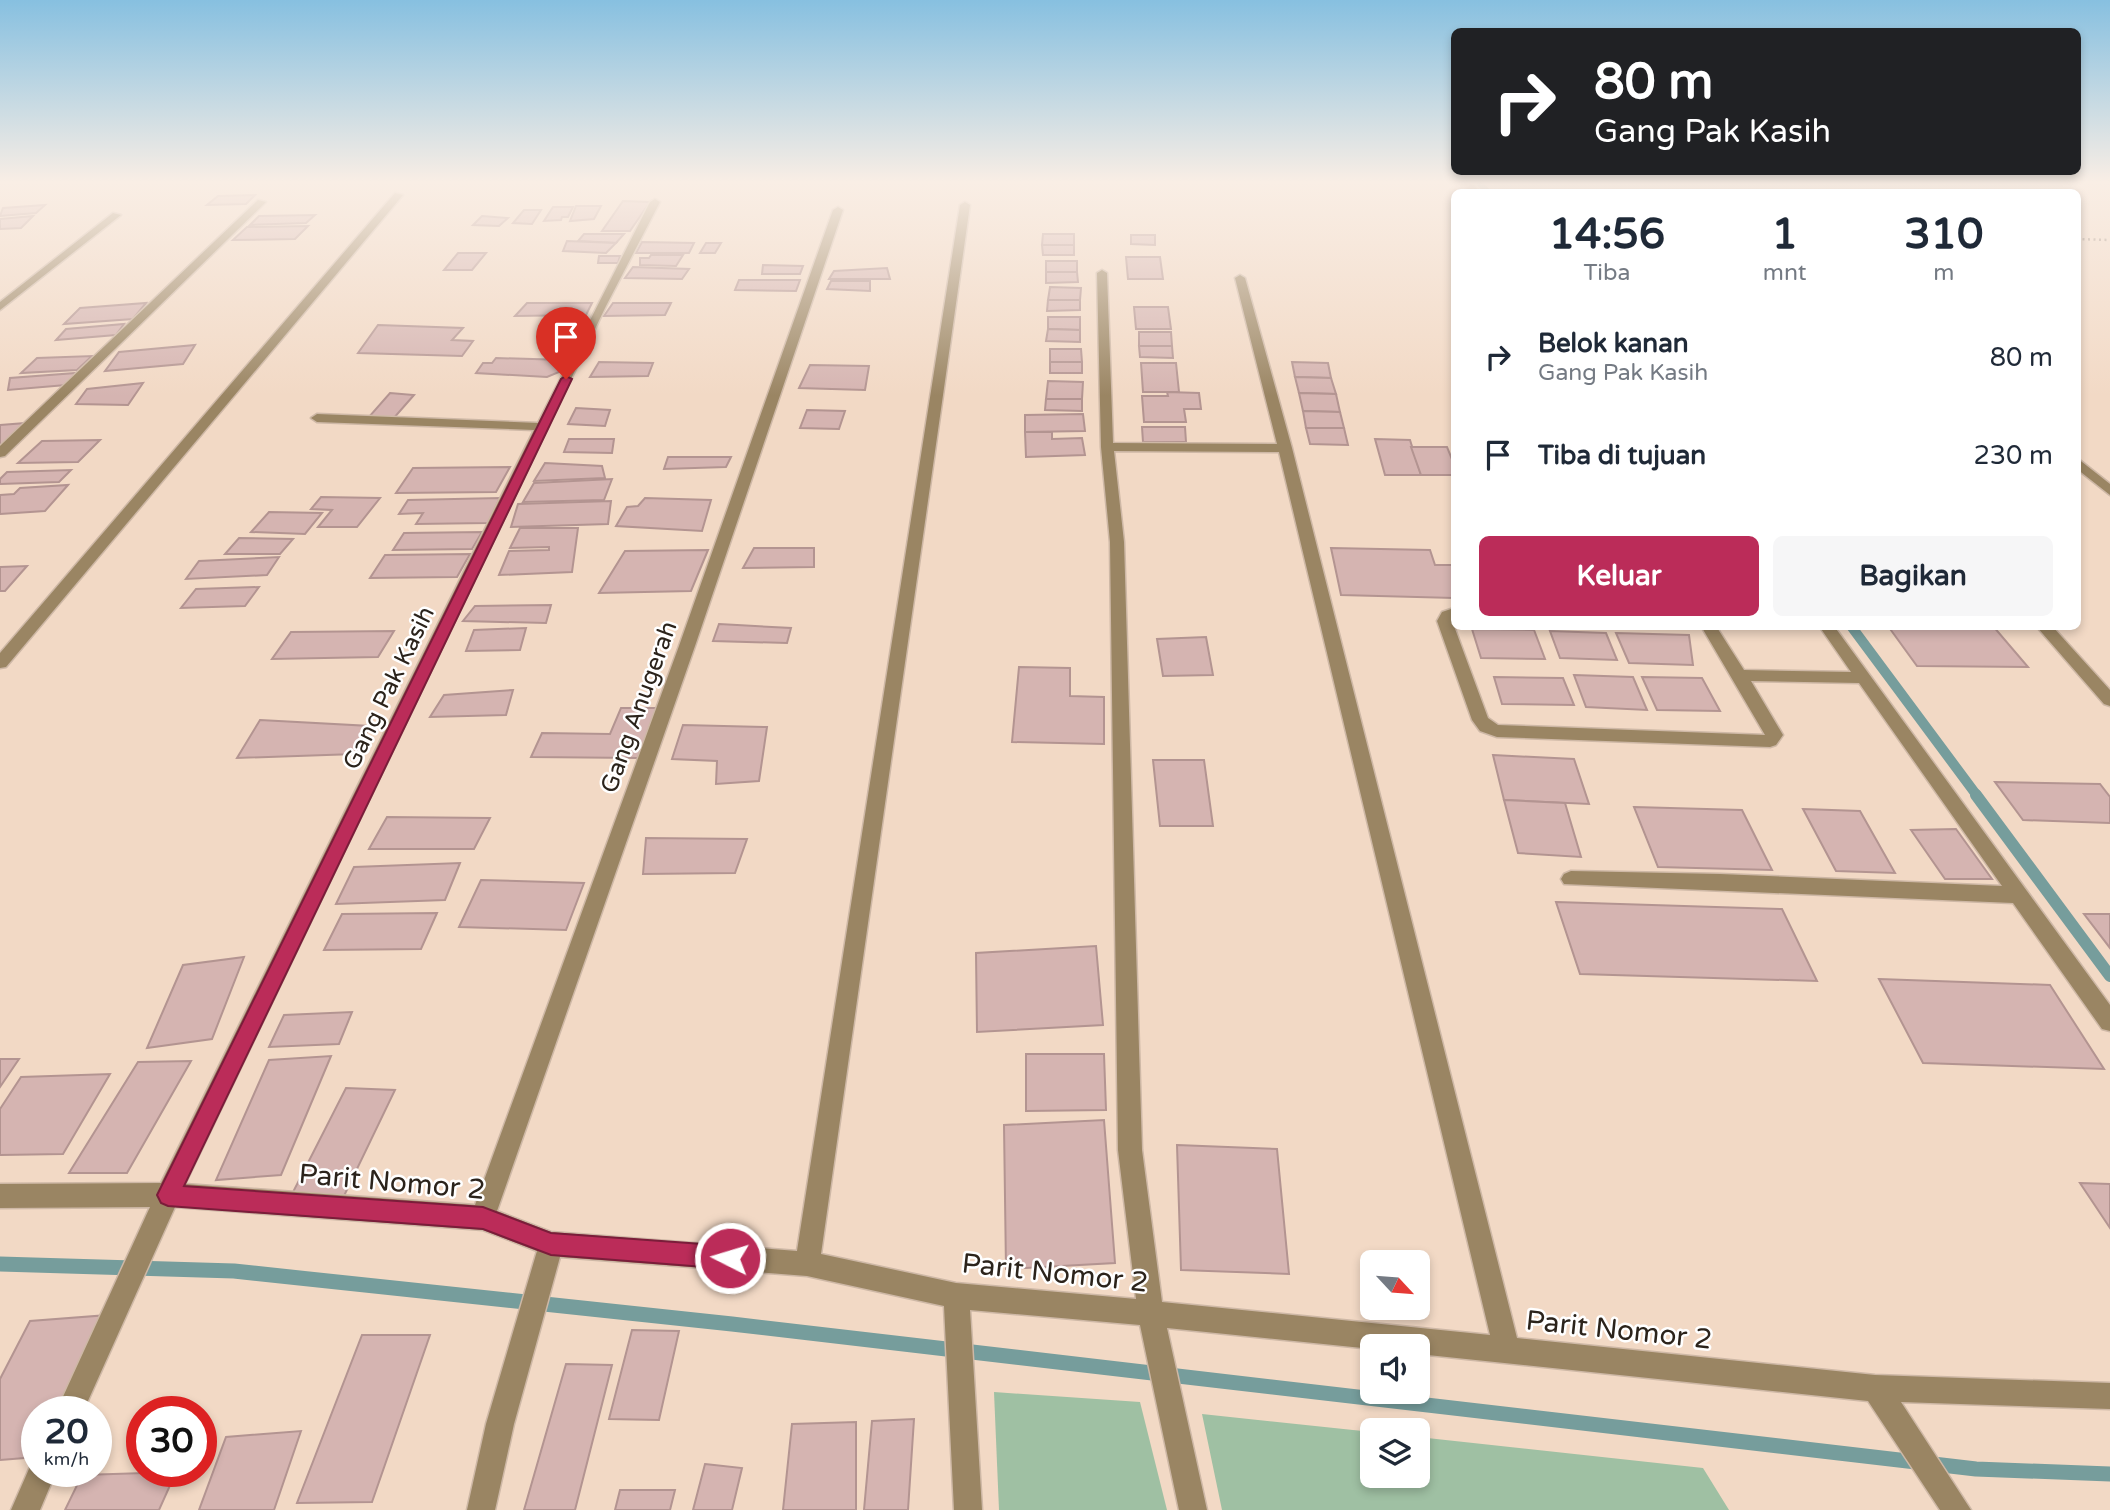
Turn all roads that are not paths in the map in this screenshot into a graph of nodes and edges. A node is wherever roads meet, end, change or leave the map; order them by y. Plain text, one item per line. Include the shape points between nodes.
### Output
1 (66, 254) edge
2 (206, 254) edge
3 (347, 254) edge
4 (629, 254) edge
5 (823, 254) edge
6 (958, 254) edge
7 (1102, 273) dead end
8 (1240, 278) dead end
9 (0, 307) edge
10 (317, 418) dead end
11 (543, 427) junction
12 (1107, 447) junction
13 (1285, 448) junction
14 (0, 453) edge
15 (2081, 466) edge
16 (2081, 477) edge
17 (2095, 478) junction
18 (2110, 491) edge
19 (1451, 614) edge
20 (1710, 630) edge
21 (1829, 630) edge
22 (2047, 630) edge
23 (0, 663) edge
24 (1738, 675) junction
25 (1861, 678) junction
26 (2110, 700) edge
27 (1571, 879) dead end
28 (2021, 895) junction
29 (2110, 1022) edge
30 (0, 1196) edge
31 (167, 1197) junction
32 (483, 1218) junction
33 (551, 1244) junction
34 (807, 1264) junction
35 (956, 1296) junction
36 (1151, 1314) junction
37 (1507, 1350) junction
38 (1875, 1388) junction
39 (77, 1396) edge
40 (2110, 1396) edge
41 (35, 1487) edge
42 (25, 1510) edge
43 (481, 1510) edge
44 (968, 1510) edge
45 (1193, 1510) edge
46 (1957, 1510) edge

1 - 9 street
2 - 14 street
3 - 23 street
4 - 11 street, Gang Pak Kasih
5 - 32 street, Gang Anugerah
6 - 34 street
7 - 12 street
8 - 13 street
10 - 11 street
11 - 31 street, Gang Pak Kasih
12 - 13 street
12 - 36 street via 1117,542 1130,1150
13 - 37 street
15 - 17 street
16 - 17 street
17 - 18 street
19 - 24 street via 1445,621 1480,720 1497,731 1770,741 1772,728
20 - 24 street
21 - 25 street
22 - 26 street
24 - 25 street
25 - 28 street
27 - 28 street
28 - 29 street
30 - 31 street, Parit Nomor 2
31 - 32 street, Parit Nomor 2
31 - 39 street, Gang Pak Kasih
32 - 33 street, Parit Nomor 2
33 - 34 street, Parit Nomor 2
33 - 43 street via 500,1424
34 - 35 street, Parit Nomor 2
35 - 36 street, Parit Nomor 2
35 - 44 street
36 - 37 street, Parit Nomor 2
36 - 45 street
37 - 38 street, Parit Nomor 2
38 - 40 street, Parit Nomor 2
38 - 46 street
41 - 42 street

